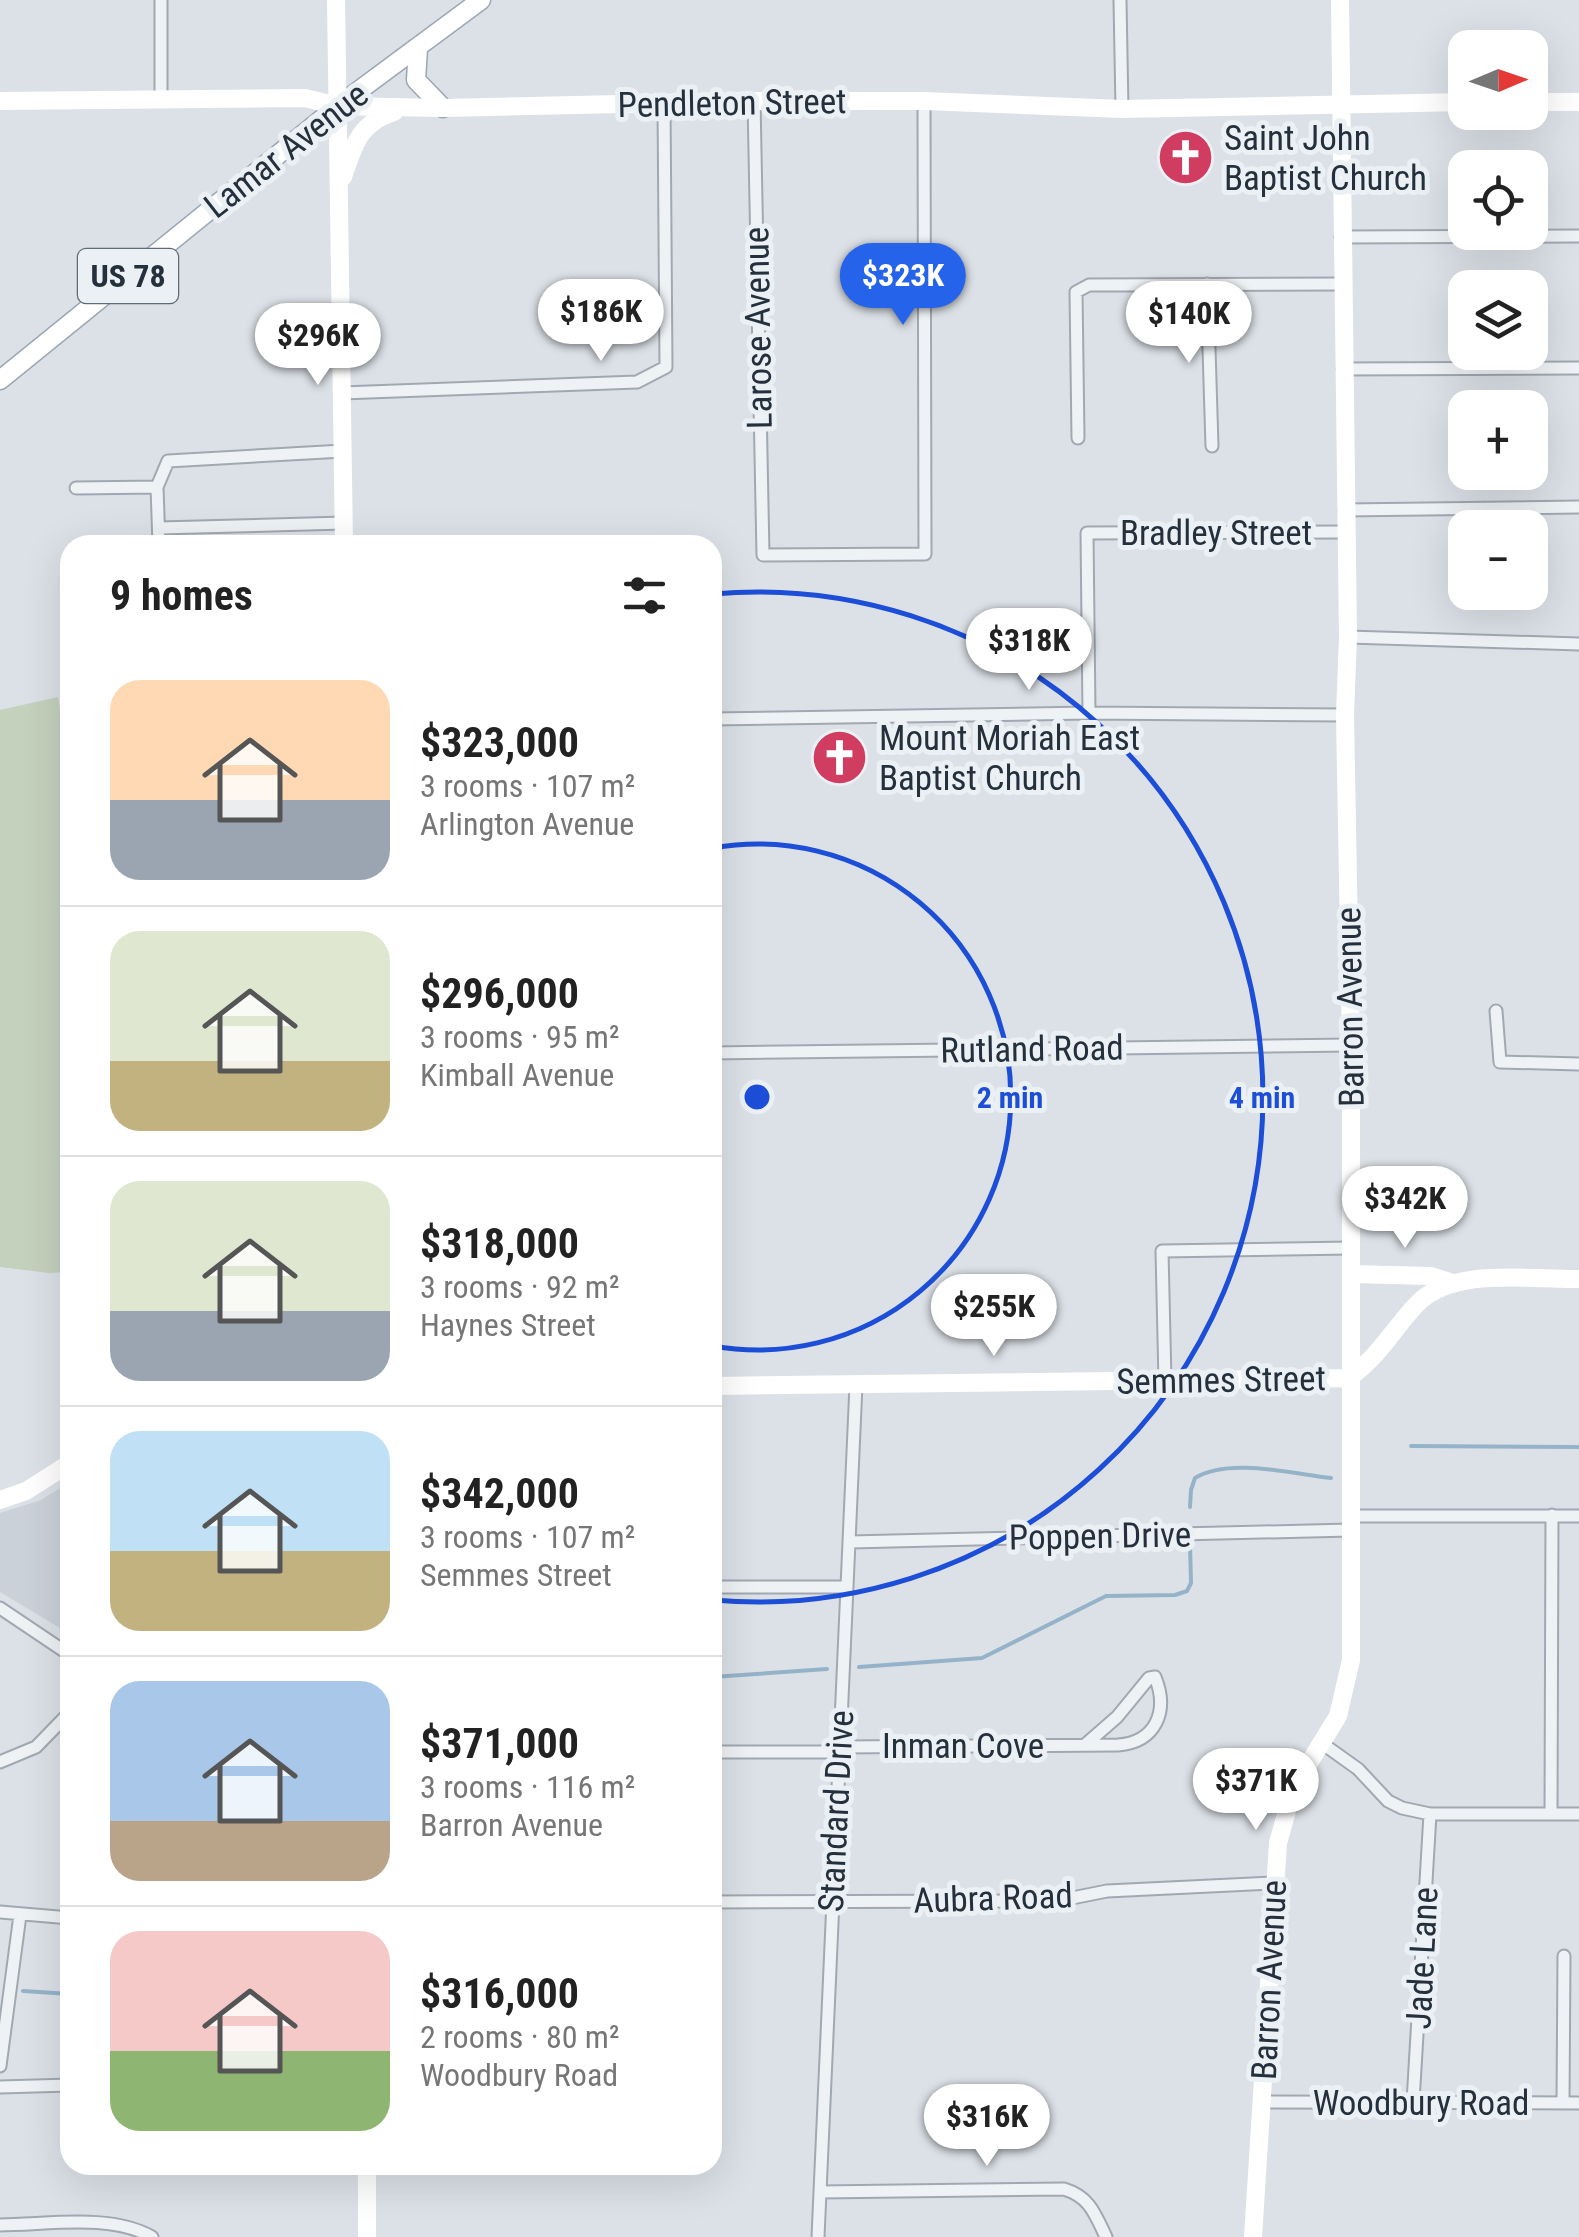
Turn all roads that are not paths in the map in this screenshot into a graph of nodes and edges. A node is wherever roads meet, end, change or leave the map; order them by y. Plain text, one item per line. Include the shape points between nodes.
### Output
1 (161, 0) edge
2 (336, 0) edge
3 (481, 0) edge
4 (1120, 0) edge
5 (1340, 0) edge
6 (418, 48) junction
7 (161, 99) junction
8 (0, 101) edge
9 (754, 101) junction
10 (924, 102) junction
11 (1448, 102) edge
12 (1548, 102) edge
13 (1579, 102) edge
14 (664, 103) junction
15 (1340, 104) junction
16 (338, 106) junction
17 (410, 107) junction
18 (443, 108) junction
19 (1122, 109) junction
20 (339, 187) junction
21 (1579, 236) edge
22 (1342, 237) junction
23 (1208, 284) junction
24 (1342, 284) junction
25 (1579, 368) edge
26 (1343, 369) junction
27 (0, 380) edge
28 (342, 393) junction
29 (1078, 438) dead end
30 (1212, 446) dead end
31 (343, 451) junction
32 (76, 488) dead end
33 (157, 488) junction
34 (1579, 507) edge
35 (1346, 510) junction
36 (344, 523) junction
37 (160, 528) junction
38 (1346, 532) junction
39 (160, 535) edge
40 (344, 535) edge
41 (1348, 636) junction
42 (1579, 644) edge
43 (1089, 713) junction
44 (1345, 715) junction
45 (722, 719) edge
46 (1496, 1011) dead end
47 (1351, 1044) junction
48 (722, 1053) edge
49 (1579, 1064) edge
50 (1351, 1248) junction
51 (1351, 1274) junction
52 (1579, 1280) edge
53 (1450, 1282) junction
54 (1349, 1378) junction
55 (1165, 1381) junction
56 (856, 1385) junction
57 (722, 1386) edge
58 (60, 1469) edge
59 (0, 1500) edge
60 (1552, 1516) junction
61 (1579, 1516) edge
62 (1350, 1523) junction
63 (850, 1542) junction
64 (847, 1586) junction
65 (722, 1588) edge
66 (0, 1608) edge
67 (60, 1648) edge
68 (60, 1722) edge
69 (1086, 1744) junction
70 (1324, 1744) junction
71 (839, 1749) junction
72 (722, 1752) edge
73 (0, 1762) edge
74 (1430, 1814) junction
75 (1551, 1814) junction
76 (1579, 1814) edge
77 (1274, 1883) junction
78 (832, 1901) junction
79 (722, 1902) edge
80 (0, 1912) edge
81 (20, 1914) junction
82 (60, 1917) edge
83 (1564, 1956) dead end
84 (0, 2066) edge
85 (60, 2085) edge
86 (0, 2086) edge
87 (1262, 2102) junction
88 (1413, 2102) junction
89 (1564, 2103) junction
90 (1579, 2103) edge
91 (367, 2175) edge
92 (820, 2192) junction
93 (0, 2226) edge
94 (152, 2237) edge
95 (367, 2237) edge
96 (818, 2237) edge
97 (1106, 2237) edge
98 (1253, 2237) edge

1 - 7 street
2 - 16 main road
3 - 6 main road, Lamar Avenue / US 78
4 - 19 street
5 - 15 main road, Barron Avenue
6 - 16 main road, Lamar Avenue / US 78
6 - 18 main road via 416,80
7 - 8 main road, Pendleton Street
7 - 16 main road, Pendleton Street via 305,98
9 - 10 main road, Pendleton Street
9 - 10 street, Larose Avenue via 763,555 924,554
9 - 14 main road, Pendleton Street
10 - 19 main road, Pendleton Street
11 - 15 main road, Pendleton Street
12 - 13 main road
14 - 18 main road, Pendleton Street
14 - 28 street via 666,368 637,382
15 - 19 main road, Pendleton Street
15 - 22 main road, Barron Avenue
16 - 17 main road, Pendleton Street
16 - 20 main road
16 - 27 main road, Lamar Avenue / US 78
17 - 18 main road, Pendleton Street
17 - 20 main road via 368,123
20 - 28 main road
21 - 22 street
22 - 24 main road, Barron Avenue
23 - 24 street
23 - 29 street via 1088,285 1076,292
23 - 30 street
24 - 26 main road, Barron Avenue
25 - 26 street
26 - 35 main road, Barron Avenue
28 - 31 main road
31 - 33 street via 168,461
31 - 36 main road
32 - 33 street
33 - 37 street
34 - 35 street, Bradley Street
35 - 38 main road, Barron Avenue
36 - 37 street
36 - 40 main road
37 - 39 street
38 - 41 main road, Barron Avenue
38 - 43 street, Bradley Street via 1087,533
41 - 42 street
41 - 44 main road, Barron Avenue
43 - 44 street
43 - 45 street
44 - 47 main road, Barron Avenue
46 - 49 street via 1500,1062
47 - 48 street, Rutland Road
47 - 50 main road, Barron Avenue
50 - 51 main road, Barron Avenue
50 - 55 street via 1162,1250
51 - 53 main road
51 - 54 main road, Barron Avenue
52 - 53 main road
53 - 54 main road, Semmes Street via 1418,1302 1375,1358
54 - 55 main road, Semmes Street
54 - 62 main road, Barron Avenue
55 - 56 main road, Semmes Street
56 - 57 main road, Semmes Street
56 - 63 street, Standard Drive
58 - 59 main road
60 - 61 street, Poppen Drive
60 - 62 street, Poppen Drive
60 - 75 street
62 - 63 street, Poppen Drive
62 - 70 main road, Barron Avenue via 1351,1660
63 - 64 street, Standard Drive
64 - 65 street
64 - 71 street, Standard Drive
66 - 67 street
68 - 73 street via 36,1747
69 - 69 street, Inman Cove via 1149,1678 1155,1677 1159,1711 1147,1736 1126,1744
69 - 71 street, Inman Cove
70 - 74 street via 1388,1801
70 - 77 main road, Barron Avenue via 1287,1805
71 - 72 street, Inman Cove
71 - 78 street, Standard Drive
74 - 75 street
74 - 88 street, Jade Lane
75 - 76 street
77 - 78 street, Aubra Road via 1107,1891 1057,1901
77 - 87 main road, Barron Avenue
78 - 79 street, Aubra Road
78 - 92 street, Standard Drive
80 - 81 street
81 - 82 street
81 - 84 street
83 - 89 street
85 - 86 street
87 - 88 street, Woodbury Road
87 - 98 main road, Barron Avenue
88 - 89 street, Woodbury Road
89 - 90 street, Woodbury Road
91 - 95 main road
92 - 96 street, Standard Drive
92 - 97 street via 1064,2189 1089,2202
93 - 94 street via 111,2224

